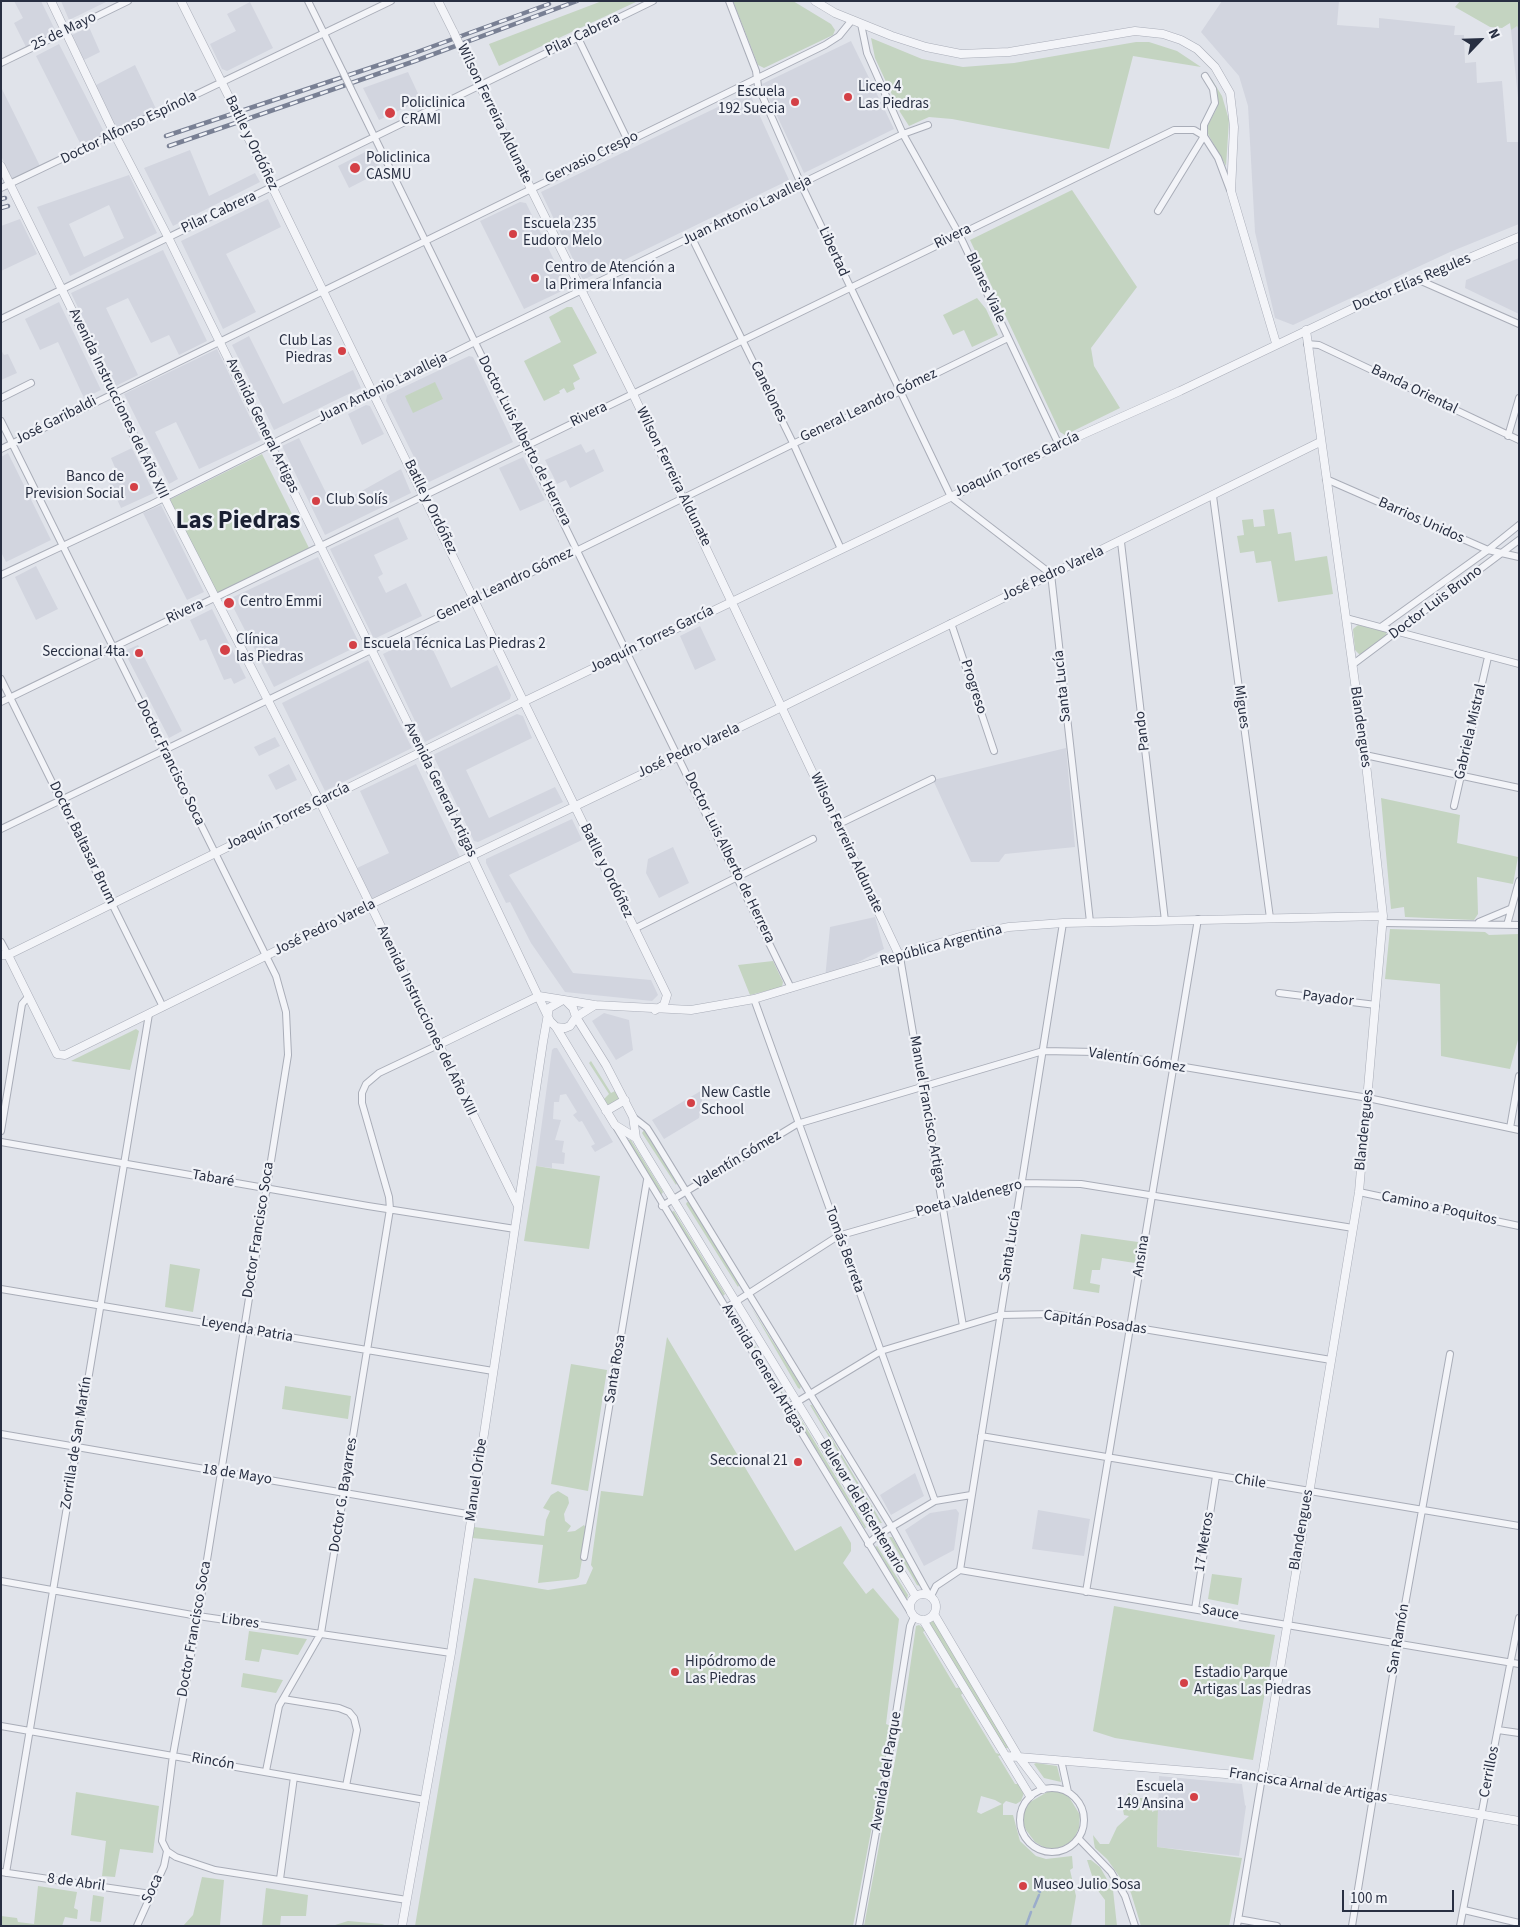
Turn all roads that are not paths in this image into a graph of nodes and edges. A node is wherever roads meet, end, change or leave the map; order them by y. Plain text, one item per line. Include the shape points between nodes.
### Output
1 (51, 1) edge
2 (128, 1) edge
3 (181, 1) edge
4 (308, 1) edge
5 (391, 1) edge
6 (438, 1) edge
7 (653, 1) edge
8 (729, 1) edge
9 (815, 1) edge
10 (852, 20) junction
11 (861, 24) junction
12 (66, 31) junction
13 (324, 35) junction
14 (578, 38) junction
15 (1, 63) edge
16 (1205, 76) dead end
17 (757, 78) junction
18 (221, 83) junction
19 (479, 85) junction
20 (928, 125) dead end
21 (903, 134) junction
22 (115, 135) junction
23 (1204, 136) junction
24 (376, 137) junction
25 (628, 141) junction
26 (1, 166) edge
27 (10, 184) junction
28 (801, 184) junction
29 (272, 187) junction
30 (1, 188) edge
31 (531, 188) junction
32 (1231, 191) junction
33 (1158, 211) dead end
34 (959, 234) junction
35 (168, 237) junction
36 (1519, 237) edge
37 (692, 238) junction
38 (425, 239) junction
39 (1420, 280) junction
40 (849, 288) junction
41 (61, 290) junction
42 (322, 290) junction
43 (583, 291) junction
44 (1, 319) edge
45 (1519, 324) edge
46 (1306, 330) junction
47 (1008, 338) junction
48 (742, 340) junction
49 (220, 341) junction
50 (475, 342) junction
51 (1276, 343) junction
52 (1307, 344) junction
53 (31, 383) dead end
54 (901, 391) junction
55 (112, 393) junction
56 (374, 393) junction
57 (633, 394) junction
58 (1, 398) edge
59 (1519, 398) edge
60 (1, 421) edge
61 (1508, 436) junction
62 (1519, 440) edge
63 (1320, 442) junction
64 (793, 443) junction
65 (12, 444) junction
66 (271, 444) junction
67 (1059, 445) junction
68 (527, 446) junction
69 (1, 449) edge
70 (1326, 479) junction
71 (424, 495) junction
72 (1213, 496) junction
73 (951, 497) junction
74 (164, 498) junction
75 (682, 499) junction
76 (1519, 525) edge
77 (1519, 540) edge
78 (1121, 542) junction
79 (62, 546) junction
80 (320, 546) junction
81 (842, 549) junction
82 (578, 550) junction
83 (1488, 550) junction
84 (1501, 554) junction
85 (1519, 557) edge
86 (1051, 574) junction
87 (1, 575) edge
88 (216, 598) junction
89 (475, 599) junction
90 (733, 601) junction
91 (1346, 618) junction
92 (951, 623) junction
93 (1381, 628) junction
94 (1397, 633) junction
95 (112, 646) junction
96 (371, 649) junction
97 (628, 652) junction
98 (1488, 657) junction
99 (1519, 664) edge
100 (1352, 665) junction
101 (1, 679) edge
102 (10, 697) junction
103 (267, 699) junction
104 (1, 702) edge
105 (523, 702) junction
106 (782, 707) junction
107 (164, 750) junction
108 (994, 751) dead end
109 (422, 752) junction
110 (1365, 755) junction
111 (678, 756) junction
112 (1461, 775) junction
113 (932, 778) dead end
114 (1519, 788) edge
115 (60, 800) junction
116 (320, 802) junction
117 (575, 806) junction
118 (1454, 806) dead end
119 (837, 825) junction
120 (1, 829) edge
121 (813, 839) dead end
122 (214, 853) junction
123 (473, 856) junction
124 (738, 876) junction
125 (1519, 881) edge
126 (112, 904) junction
127 (369, 905) junction
128 (1510, 909) junction
129 (1270, 918) junction
130 (1198, 919) junction
131 (1383, 919) junction
132 (1165, 921) junction
133 (1063, 922) junction
134 (1090, 922) junction
135 (1478, 923) junction
136 (1507, 925) junction
137 (1519, 925) edge
138 (634, 929) junction
139 (1, 942) edge
140 (5, 955) edge
141 (266, 956) junction
142 (900, 957) junction
143 (792, 988) junction
144 (1279, 993) dead end
145 (539, 996) junction
146 (667, 996) junction
147 (28, 997) junction
148 (754, 999) junction
149 (561, 1000) junction
150 (595, 1005) junction
151 (1376, 1005) junction
152 (163, 1007) junction
153 (656, 1010) junction
154 (680, 1010) junction
155 (149, 1014) junction
156 (548, 1015) junction
157 (576, 1016) junction
158 (556, 1027) junction
159 (543, 1042) junction
160 (438, 1045) junction
161 (1043, 1051) junction
162 (1175, 1066) junction
163 (1519, 1076) edge
164 (924, 1086) junction
165 (1368, 1098) junction
166 (625, 1100) junction
167 (606, 1111) junction
168 (633, 1117) junction
169 (797, 1124) junction
170 (614, 1125) junction
171 (1510, 1128) junction
172 (1519, 1130) edge
173 (1, 1131) edge
174 (636, 1138) junction
175 (1, 1142) edge
176 (124, 1164) junction
177 (647, 1180) junction
178 (1022, 1183) junction
179 (266, 1188) junction
180 (686, 1191) junction
181 (1359, 1192) junction
182 (1152, 1196) junction
183 (674, 1199) junction
184 (943, 1205) junction
185 (518, 1206) junction
186 (662, 1206) junction
187 (390, 1209) junction
188 (1519, 1226) edge
189 (1353, 1228) junction
190 (515, 1229) junction
191 (838, 1236) junction
192 (1, 1289) edge
193 (748, 1294) junction
194 (737, 1301) junction
195 (100, 1305) junction
196 (726, 1308) junction
197 (1000, 1315) junction
198 (963, 1326) junction
199 (1131, 1327) junction
200 (244, 1330) junction
201 (881, 1350) junction
202 (368, 1351) junction
203 (1450, 1354) dead end
204 (1331, 1360) junction
205 (493, 1371) junction
206 (810, 1394) junction
207 (798, 1401) junction
208 (787, 1408) junction
209 (1, 1434) edge
210 (981, 1436) junction
211 (77, 1447) junction
212 (1109, 1459) junction
213 (220, 1473) junction
214 (1216, 1476) junction
215 (1308, 1491) junction
216 (344, 1492) junction
217 (971, 1495) junction
218 (934, 1501) junction
219 (1422, 1510) junction
220 (473, 1514) junction
221 (891, 1526) junction
222 (1519, 1526) edge
223 (878, 1535) junction
224 (868, 1544) junction
225 (584, 1557) dead end
226 (960, 1570) junction
227 (1, 1581) edge
228 (54, 1588) junction
229 (1086, 1592) junction
230 (915, 1595) junction
231 (930, 1595) junction
232 (1195, 1609) junction
233 (934, 1614) junction
234 (912, 1615) junction
235 (198, 1616) junction
236 (1519, 1618) edge
237 (923, 1620) junction
238 (1286, 1625) junction
239 (321, 1633) junction
240 (1398, 1644) junction
241 (451, 1653) junction
242 (1511, 1663) junction
243 (1519, 1664) edge
244 (283, 1698) junction
245 (1, 1726) edge
246 (1498, 1730) junction
247 (29, 1731) junction
248 (1519, 1733) edge
249 (173, 1755) junction
250 (1006, 1756) junction
251 (1018, 1756) junction
252 (1061, 1760) junction
253 (266, 1771) junction
254 (1262, 1776) junction
255 (294, 1777) junction
256 (346, 1786) junction
257 (1043, 1789) junction
258 (1068, 1792) junction
259 (1030, 1796) junction
260 (1372, 1796) junction
261 (425, 1800) junction
262 (1482, 1814) junction
263 (1519, 1821) edge
264 (1079, 1838) junction
265 (167, 1851) junction
266 (4, 1873) edge
267 (280, 1879) junction
268 (151, 1894) junction
269 (407, 1900) junction
270 (1464, 1910) junction
271 (1237, 1922) edge
272 (1519, 1923) edge
273 (137, 1926) edge
274 (402, 1926) edge
275 (859, 1926) edge
276 (1135, 1926) edge
277 (1277, 1926) edge
278 (1352, 1926) edge
279 (1460, 1926) edge

1 - 12 street, Avenida General Artigas
2 - 12 street, 25 de Mayo
3 - 18 street, Batlle y Ordóñez
4 - 13 street, Doctor Luis Alberto de Herrera
5 - 13 street, Doctor Alfonso Espínola
6 - 19 street, Wilson Ferreira Aldunate, bridge
7 - 14 street, Pilar Cabrera
8 - 17 street, Libertad
9 - 10 street
10 - 11 street
10 - 17 street, Gervasio Crespo via 839,36
11 - 21 street, Blanes Viale via 867,53
11 - 32 street via 926,47 976,55 1135,31 1163,34 1180,40 1197,49 1215,67 1230,93 1234,127
12 - 15 street, 25 de Mayo
12 - 22 street, Avenida General Artigas
13 - 18 street, Doctor Alfonso Espínola
13 - 24 street, Doctor Luis Alberto de Herrera, bridge
14 - 19 street, Pilar Cabrera
14 - 25 street
16 - 23 street via 1213,90 1215,103 1204,125
17 - 25 street, Gervasio Crespo
17 - 28 street, Libertad
18 - 22 street, Doctor Alfonso Espínola
18 - 29 street, Batlle y Ordóñez, bridge
19 - 24 street, Pilar Cabrera
19 - 31 street, Wilson Ferreira Aldunate
20 - 21 street, Juan Antonio Lavalleja
21 - 28 street, Juan Antonio Lavalleja
21 - 34 street, Blanes Viale
22 - 27 street, Doctor Alfonso Espínola
22 - 35 street, Avenida General Artigas
23 - 32 street via 1218,158
23 - 33 street
23 - 34 street, Rivera via 1194,130 1174,130
24 - 29 street, Pilar Cabrera
24 - 38 street, Doctor Luis Alberto de Herrera
25 - 31 street, Gervasio Crespo
26 - 27 street, Avenida Instrucciones del Año XIII
27 - 30 street, Doctor Alfonso Espínola
27 - 41 street, Avenida Instrucciones del Año XIII
28 - 37 street, Juan Antonio Lavalleja
28 - 40 street, Libertad
29 - 35 street, Pilar Cabrera
29 - 42 street, Batlle y Ordóñez
31 - 38 street, Gervasio Crespo
31 - 43 street, Wilson Ferreira Aldunate
32 - 51 street
34 - 40 street, Rivera
34 - 47 street, Blanes Viale
35 - 41 street, Pilar Cabrera
35 - 49 street, Avenida General Artigas
36 - 39 street, Doctor Elías Regules
37 - 43 street, Juan Antonio Lavalleja
37 - 48 street, Canelones
38 - 42 street, Gervasio Crespo
38 - 50 street, Doctor Luis Alberto de Herrera
39 - 45 street
39 - 46 street, Doctor Elías Regules
40 - 48 street, Rivera
40 - 54 street, Libertad
41 - 44 street, Pilar Cabrera
41 - 55 street, Avenida Instrucciones del Año XIII
42 - 49 street, Gervasio Crespo
42 - 56 street, Batlle y Ordóñez
43 - 50 street, Juan Antonio Lavalleja
43 - 57 street, Wilson Ferreira Aldunate
46 - 51 street, Joaquín Torres García
46 - 52 street, Blandengues
47 - 54 street, General Leandro Gómez
47 - 67 street, Blanes Viale
48 - 57 street, Rivera
48 - 64 street, Canelones
49 - 55 street, José Garibaldi
49 - 66 street, Avenida General Artigas
50 - 56 street, Juan Antonio Lavalleja
50 - 68 street, Doctor Luis Alberto de Herrera
51 - 67 street, Joaquín Torres García via 1180,391
52 - 61 street, Banda Oriental via 1319,345
52 - 63 street, Blandengues
53 - 58 street
54 - 64 street, General Leandro Gómez
54 - 73 street, Libertad
55 - 65 street, José Garibaldi
55 - 74 street, Avenida Instrucciones del Año XIII
56 - 66 street, Juan Antonio Lavalleja
56 - 71 street, Batlle y Ordóñez
57 - 68 street, Rivera
57 - 75 street, Wilson Ferreira Aldunate
59 - 61 street
60 - 65 street, Doctor Francisco Soca
61 - 62 street, Banda Oriental
63 - 70 street, Blandengues
63 - 72 street, José Pedro Varela
64 - 75 street, General Leandro Gómez
64 - 81 street, Canelones
65 - 69 street, José Garibaldi
65 - 79 street, Doctor Francisco Soca
66 - 74 street, Juan Antonio Lavalleja
66 - 80 street, Avenida General Artigas
67 - 73 street, Joaquín Torres García
68 - 71 street, Rivera
68 - 82 street, Doctor Luis Alberto de Herrera
70 - 83 street, Barrios Unidos
70 - 91 street, Blandengues
71 - 80 street, Rivera
71 - 89 street, Batlle y Ordóñez
72 - 78 street, José Pedro Varela
72 - 129 street, Migues
73 - 81 street, Joaquín Torres García
73 - 86 street
74 - 79 street, Juan Antonio Lavalleja
74 - 88 street, Avenida Instrucciones del Año XIII
75 - 82 street, General Leandro Gómez
75 - 90 street, Wilson Ferreira Aldunate
76 - 83 street, Doctor Luis Bruno
77 - 84 street, Doctor Luis Bruno
78 - 86 street, José Pedro Varela
78 - 132 street, Pando
79 - 87 street, Juan Antonio Lavalleja
79 - 95 street, Doctor Francisco Soca
80 - 88 street, Rivera
80 - 96 street, Avenida General Artigas
81 - 90 street, Joaquín Torres García
82 - 89 street, General Leandro Gómez
82 - 97 street, Doctor Luis Alberto de Herrera
83 - 84 street, Barrios Unidos
83 - 93 street, Doctor Luis Bruno
84 - 85 street, Barrios Unidos
84 - 94 street, Doctor Luis Bruno
86 - 92 street, José Pedro Varela
86 - 134 street, Santa Lucía
88 - 95 street, Rivera
88 - 103 street, Avenida Instrucciones del Año XIII
89 - 96 street, General Leandro Gómez
89 - 105 street, Batlle y Ordóñez
90 - 97 street, Joaquín Torres García
90 - 106 street, Wilson Ferreira Aldunate
91 - 93 street
91 - 100 street, Blandengues
92 - 106 street, José Pedro Varela
92 - 108 street, Progreso
93 - 94 street
94 - 98 street
94 - 100 street, Doctor Luis Bruno
95 - 102 street, Rivera
95 - 107 street, Doctor Francisco Soca
96 - 103 street, General Leandro Gómez
96 - 109 street, Avenida General Artigas
97 - 105 street, Joaquín Torres García
97 - 111 street, Doctor Luis Alberto de Herrera
98 - 99 street
98 - 112 street, Gabriela Mistral
100 - 110 street, Blandengues
101 - 102 street, Doctor Baltasar Brum
102 - 104 street, Rivera
102 - 115 street, Doctor Baltasar Brum
103 - 107 street, General Leandro Gómez
103 - 116 street, Avenida Instrucciones del Año XIII
105 - 109 street, Joaquín Torres García
105 - 117 street, Batlle y Ordóñez
106 - 111 street, José Pedro Varela
106 - 119 street, Wilson Ferreira Aldunate
107 - 115 street, General Leandro Gómez
107 - 122 street, Doctor Francisco Soca
109 - 116 street, Joaquín Torres García
109 - 123 street, Avenida General Artigas
110 - 112 street
110 - 131 street, Blandengues
111 - 117 street, José Pedro Varela
111 - 124 street, Doctor Luis Alberto de Herrera
112 - 114 street
112 - 118 street, Gabriela Mistral
113 - 119 street
115 - 120 street, General Leandro Gómez
115 - 126 street, Doctor Baltasar Brum
116 - 122 street, Joaquín Torres García
116 - 127 street, Avenida Instrucciones del Año XIII
117 - 123 street, José Pedro Varela
117 - 138 street, Batlle y Ordóñez
119 - 142 street, Wilson Ferreira Aldunate
121 - 124 street
122 - 126 street, Joaquín Torres García
122 - 141 street, Doctor Francisco Soca
123 - 127 street, José Pedro Varela
123 - 145 street, Avenida General Artigas
124 - 138 street
124 - 143 street, Doctor Luis Alberto de Herrera
125 - 128 street
126 - 140 street, Joaquín Torres García
126 - 152 street, Doctor Baltasar Brum
127 - 141 street, José Pedro Varela
127 - 160 street, Avenida Instrucciones del Año XIII
128 - 135 street
128 - 136 street
129 - 130 street, República Argentina
129 - 131 street, República Argentina
130 - 132 street, República Argentina
130 - 162 street, Ansina
131 - 135 street, República Argentina
131 - 151 street, Blandengues
132 - 134 street, República Argentina
133 - 134 street, República Argentina
133 - 142 street, República Argentina via 1009,927 963,936
133 - 161 street, Santa Lucía
135 - 136 street, República Argentina
136 - 137 street, República Argentina
138 - 146 street, Batlle y Ordóñez
139 - 140 street
140 - 147 street
141 - 152 street, José Pedro Varela
141 - 179 street, Doctor Francisco Soca via 281,991 288,1037 288,1055
142 - 143 street, República Argentina
142 - 164 street, Manuel Francisco Artigas
143 - 148 street, República Argentina
144 - 151 street, Payador
145 - 149 street, República Argentina
145 - 156 street, Avenida General Artigas
145 - 160 street
146 - 153 street via 664,1005
146 - 154 street, Batlle y Ordóñez
147 - 155 street, José Pedro Varela via 57,1054 65,1055
147 - 173 street via 22,1004
148 - 154 street, República Argentina
148 - 169 street, Tomás Berreta
149 - 150 street, República Argentina
149 - 156 street via 552,1004
149 - 157 street, Bulevar del Bicentenario via 570,1004
150 - 153 street, República Argentina
150 - 157 street
151 - 165 street, Blandengues
152 - 155 street, José Pedro Varela
153 - 154 street, República Argentina
155 - 176 street, Zorrilla de San Martín
156 - 158 street, Bulevar del Bicentenario
156 - 159 street
157 - 158 street via 570,1026
157 - 166 street, Bulevar del Bicentenario
158 - 159 street
158 - 167 street, Bulevar del Bicentenario
159 - 185 street, Manuel Oribe
160 - 185 street, Avenida Instrucciones del Año XIII
160 - 187 street via 379,1073 366,1084 362,1093
161 - 162 street, Valentín Gómez via 1096,1052
161 - 164 street, Valentín Gómez
161 - 178 street, Santa Lucía
162 - 165 street, Valentín Gómez
162 - 182 street, Ansina
163 - 171 street
164 - 169 street, Valentín Gómez
164 - 184 street, Manuel Francisco Artigas
165 - 171 street, Valentín Gómez
165 - 181 street, Blandengues
166 - 167 street
166 - 168 street, Bulevar del Bicentenario
167 - 170 street, Bulevar del Bicentenario
168 - 174 street, Bulevar del Bicentenario
168 - 180 street, Avenida General Artigas via 647,1128
169 - 180 street, Valentín Gómez
169 - 191 street, Tomás Berreta
170 - 174 street, Bulevar del Bicentenario
170 - 177 street, Avenida General Artigas
171 - 172 street, Valentín Gómez
174 - 183 street, Bulevar del Bicentenario
175 - 176 street, Tabaré
176 - 179 street, Tabaré
176 - 195 street, Zorrilla de San Martín
177 - 186 street, Avenida General Artigas
177 - 225 street, Santa Rosa
178 - 182 street, Poeta Valdenegro via 1081,1184
178 - 184 street, Poeta Valdenegro
178 - 197 street, Santa Lucía
179 - 187 street, Tabaré
179 - 200 street, Doctor Francisco Soca
180 - 183 street, Valentín Gómez
180 - 193 street, Avenida General Artigas
181 - 188 street, Camino a Poquitos
181 - 189 street, Blandengues
182 - 189 street, Poeta Valdenegro
182 - 199 street, Ansina
183 - 186 street, Valentín Gómez
183 - 194 street, Bulevar del Bicentenario
184 - 191 street, Poeta Valdenegro
184 - 198 street, Manuel Francisco Artigas
185 - 190 street, Manuel Oribe
186 - 196 street, Avenida General Artigas
187 - 190 street, Tabaré
187 - 202 street, Doctor G. Bayarres
189 - 204 street, Blandengues
190 - 205 street, Manuel Oribe
191 - 193 street, Poeta Valdenegro
191 - 201 street, Tomás Berreta
192 - 195 street, Leyenda Patria
193 - 194 street, Poeta Valdenegro
193 - 206 street, Avenida General Artigas
194 - 196 street, Poeta Valdenegro
194 - 207 street, Bulevar del Bicentenario
195 - 200 street, Leyenda Patria
195 - 211 street, Zorrilla de San Martín
196 - 208 street, Avenida General Artigas
197 - 198 street, Capitán Posadas
197 - 199 street, Capitán Posadas via 1053,1314
197 - 210 street, Santa Lucía
198 - 201 street, Capitán Posadas
199 - 204 street, Capitán Posadas
199 - 212 street, Ansina
200 - 202 street, Leyenda Patria
200 - 213 street, Doctor Francisco Soca
201 - 206 street, Capitán Posadas
201 - 218 street, Tomás Berreta
202 - 205 street, Leyenda Patria
202 - 216 street, Doctor G. Bayarres
203 - 219 street, San Ramón
204 - 215 street, Blandengues
205 - 220 street, Manuel Oribe
206 - 207 street, Capitán Posadas
206 - 221 street, Avenida General Artigas
207 - 208 street, Capitán Posadas
207 - 223 street, Bulevar del Bicentenario
208 - 224 street, Avenida General Artigas
209 - 211 street, 18 de Mayo
210 - 212 street, Chile
210 - 217 street, Santa Lucía
211 - 213 street, 18 de Mayo
211 - 228 street, Zorrilla de San Martín
212 - 214 street, Chile
212 - 229 street, Ansina
213 - 216 street, 18 de Mayo
213 - 235 street, Doctor Francisco Soca
214 - 215 street, Chile
214 - 232 street, 17 Metros
215 - 219 street, Chile
215 - 238 street, Blandengues
216 - 220 street, 18 de Mayo
216 - 239 street, Doctor G. Bayarres
217 - 218 street
217 - 226 street, Santa Lucía
218 - 221 street
219 - 222 street, Chile
219 - 240 street, San Ramón
220 - 241 street, Manuel Oribe
221 - 223 street
221 - 231 street, Avenida General Artigas
223 - 224 street
223 - 230 street, Bulevar del Bicentenario
224 - 234 street, Avenida General Artigas
226 - 229 street, Sauce
226 - 231 street via 936,1586
227 - 228 street, Libres
228 - 235 street, Libres
228 - 247 street, Zorrilla de San Martín
229 - 232 street, Sauce
230 - 231 street
230 - 234 street via 909,1605
231 - 233 street via 936,1603
232 - 238 street, Sauce
233 - 237 street
233 - 251 street
234 - 237 street
234 - 275 street, Avenida del Parque
235 - 239 street, Libres
235 - 249 street, Doctor Francisco Soca
236 - 242 street, Cerrillos
237 - 250 street
238 - 240 street, Sauce
238 - 254 street, Blandengues
239 - 241 street, Libres
239 - 244 street, Doctor G. Bayarres
240 - 242 street, Sauce
240 - 260 street, San Ramón
241 - 261 street, Manuel Oribe
242 - 243 street, Sauce
242 - 246 street, Cerrillos
244 - 253 street, Doctor G. Bayarres via 276,1715
244 - 256 street via 339,1708 354,1718 356,1730
245 - 247 street, Rincón
246 - 248 street
246 - 262 street, Cerrillos
247 - 249 street, Rincón
247 - 266 street, Zorrilla de San Martín
249 - 253 street, Rincón
249 - 265 street, Doctor Francisco Soca via 162,1834
250 - 251 street, Francisca Arnal de Artigas
250 - 259 street
251 - 252 street, Francisca Arnal de Artigas
251 - 257 street
252 - 254 street, Francisca Arnal de Artigas
252 - 258 street
253 - 255 street, Rincón
254 - 260 street, Francisca Arnal de Artigas
254 - 271 street, Blandengues
255 - 256 street, Rincón
255 - 267 street
256 - 261 street, Rincón
257 - 258 street
257 - 259 street
258 - 264 street via 1076,1799 1084,1818
259 - 264 street via 1021,1812 1020,1822 1021,1831 1032,1846 1041,1851 1057,1852 1072,1846
260 - 262 street, Francisca Arnal de Artigas
260 - 278 street, San Ramón
261 - 269 street, Manuel Oribe
262 - 263 street, Francisca Arnal de Artigas
262 - 270 street, Cerrillos
264 - 276 street via 1110,1872 1125,1896
265 - 267 street via 186,1862 215,1870
265 - 268 street, Soca
266 - 268 street, 8 de Abril
267 - 269 street
268 - 273 street, Soca
269 - 274 street, Manuel Oribe
270 - 272 street
270 - 279 street, Cerrillos
271 - 277 street

